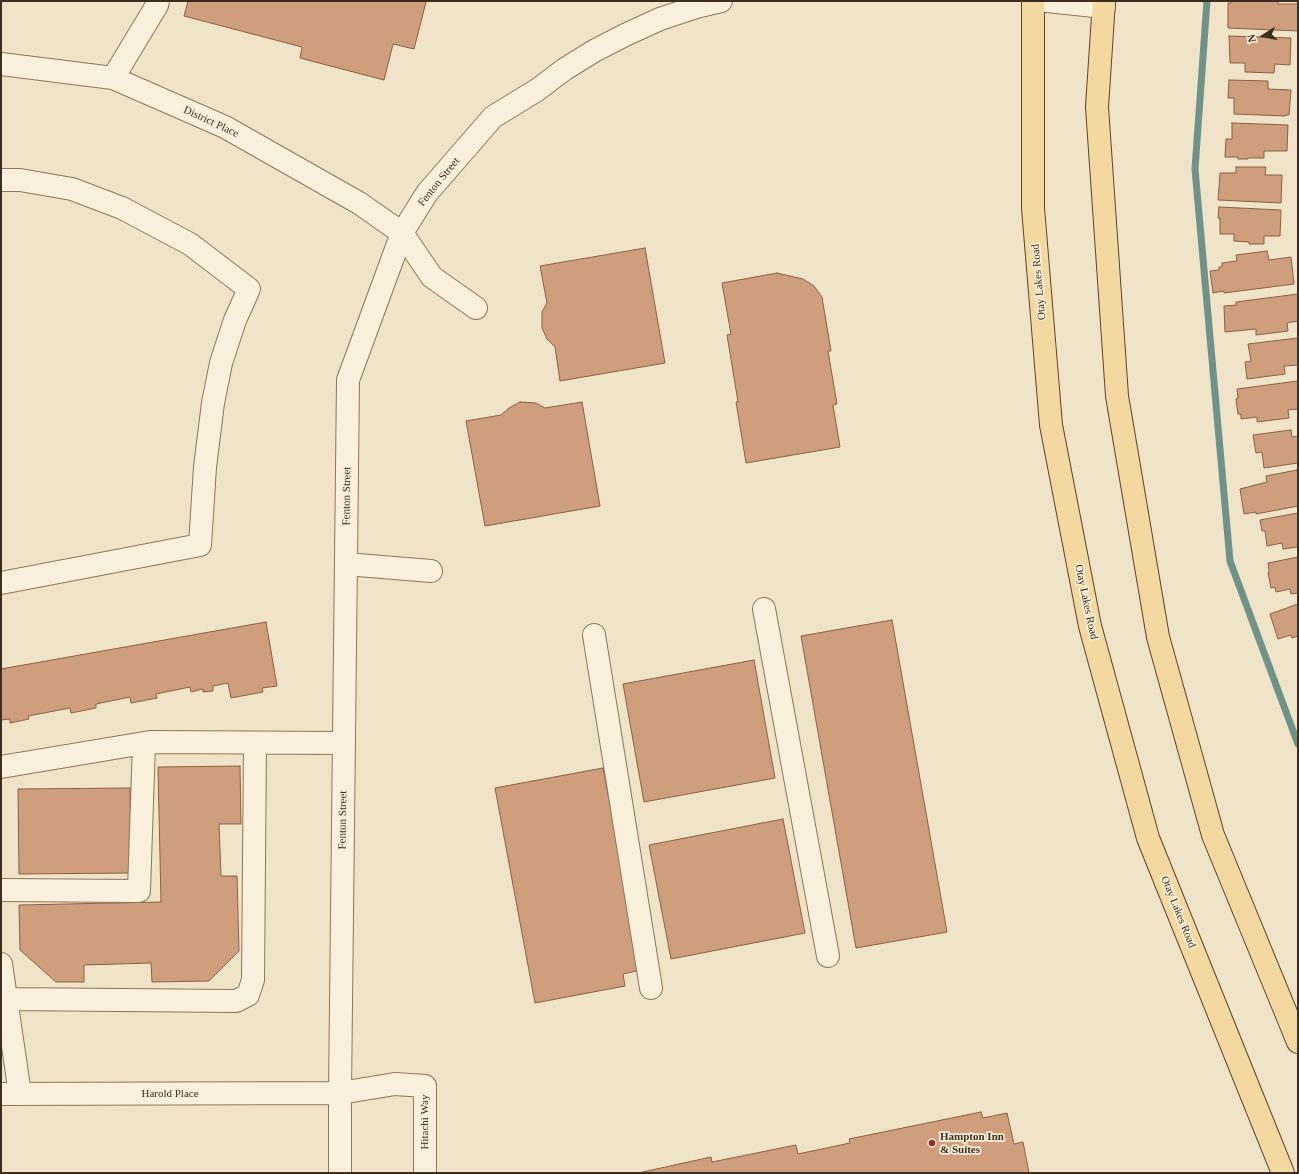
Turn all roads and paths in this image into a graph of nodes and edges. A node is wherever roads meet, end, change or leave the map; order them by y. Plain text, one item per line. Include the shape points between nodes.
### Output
1 (158, 1) edge
2 (721, 1) edge
3 (1033, 1) edge
4 (1047, 1) edge
5 (1104, 4) edge
6 (1, 64) edge
7 (113, 78) junction
8 (1, 180) edge
9 (402, 233) junction
10 (476, 308) dead end
11 (346, 564) junction
12 (431, 571) dead end
13 (1, 583) edge
14 (764, 609) dead end
15 (594, 635) dead end
16 (144, 743) junction
17 (255, 743) junction
18 (344, 743) junction
19 (1, 767) edge
20 (1, 890) edge
21 (828, 956) dead end
22 (1, 964) edge
23 (650, 988) dead end
24 (6, 999) junction
25 (1298, 1042) edge
26 (340, 1093) junction
27 (10, 1094) edge
28 (340, 1173) edge
29 (425, 1173) edge
30 (1283, 1173) edge

1 - 7 street
2 - 9 street, Fenton Street via 660,19 625,35 565,69 493,117 427,193
3 - 30 main road, Otay Lakes Road via 1033,208 1051,425 1090,626 1148,838
4 - 5 street
5 - 25 main road via 1097,107 1117,396 1158,637 1213,835
6 - 7 street, District Place
7 - 9 street, District Place via 225,127 359,203
8 - 13 street via 20,180 72,189 122,208 190,244 249,289 235,320 221,364 213,403 205,467 200,545
9 - 10 street via 432,277
9 - 11 street, Fenton Street via 348,380
11 - 12 street
11 - 18 street, Fenton Street
14 - 21 street
15 - 23 street
16 - 17 street
16 - 19 street
16 - 20 street via 139,891
17 - 18 street
17 - 24 street via 253,980 248,995 236,1001
18 - 26 street, Fenton Street
22 - 24 street
24 - 27 street
26 - 27 street, Harold Place
26 - 28 street, Fenton Street
26 - 29 street, Hitachi Way via 396,1084 425,1086

